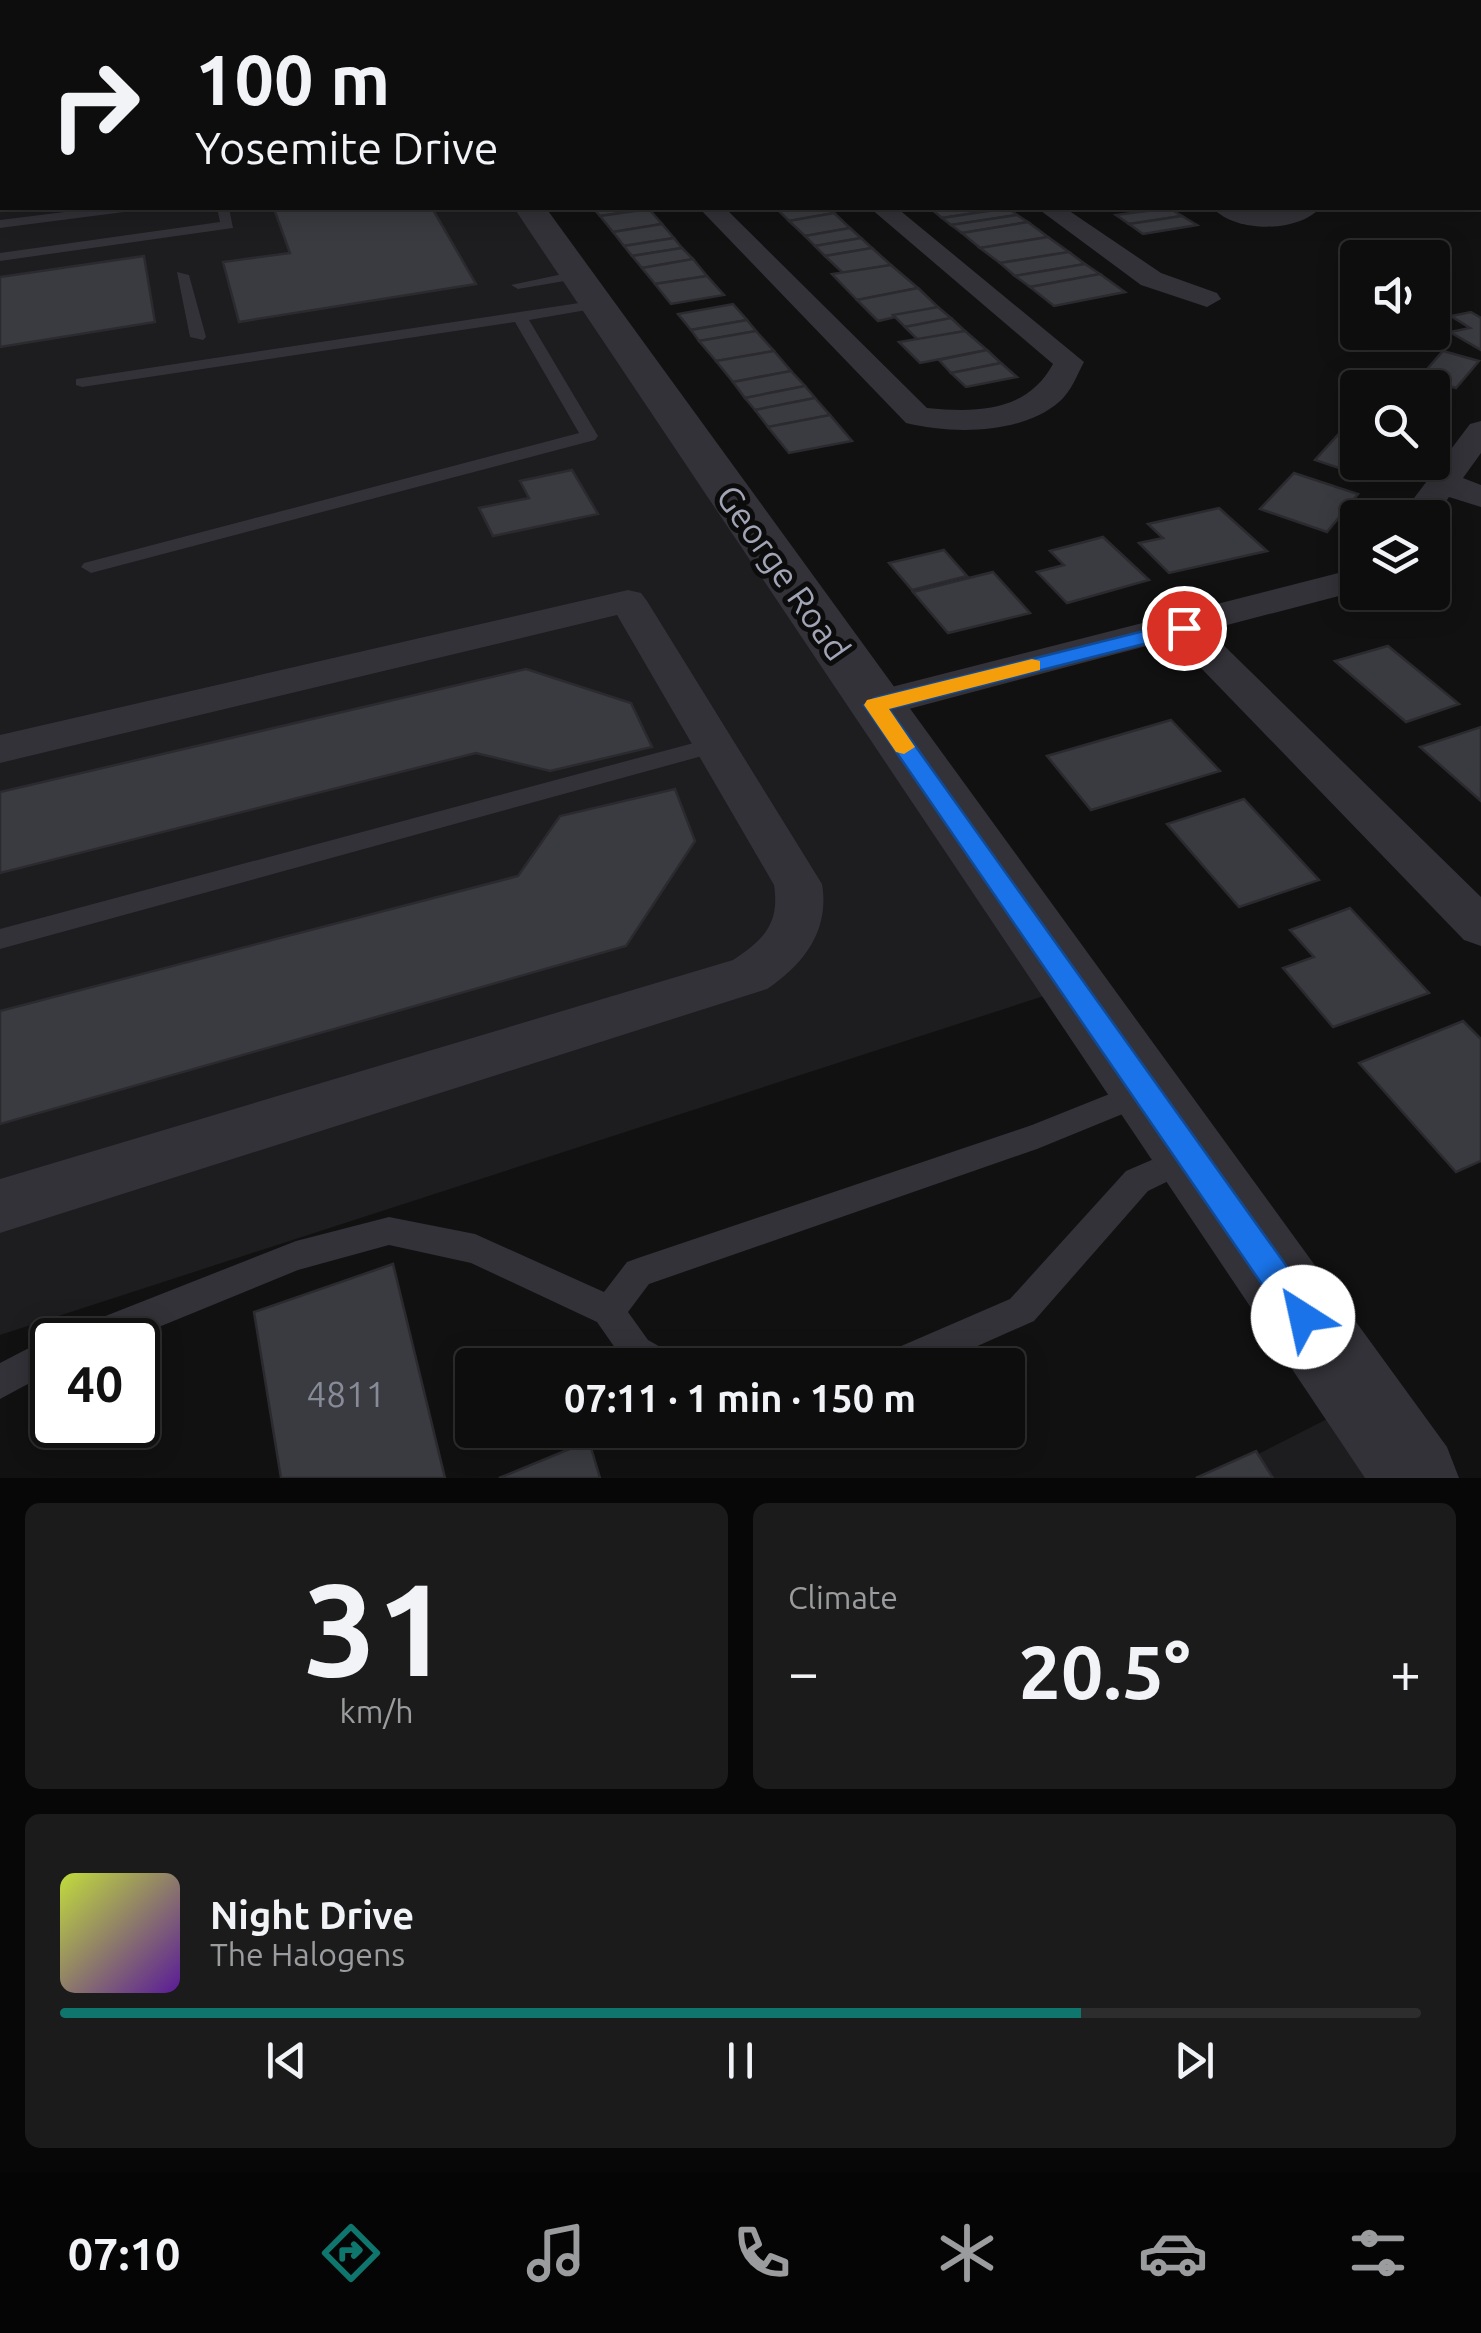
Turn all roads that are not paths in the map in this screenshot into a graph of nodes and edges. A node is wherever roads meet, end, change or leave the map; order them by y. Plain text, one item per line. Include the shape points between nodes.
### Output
1 (108, 210) edge
2 (224, 210) edge
3 (531, 210) edge
4 (713, 210) edge
5 (884, 210) edge
6 (1052, 210) edge
7 (1232, 210) edge
8 (1304, 210) edge
9 (0, 224) edge
10 (0, 257) edge
11 (182, 275) dead end
12 (518, 285) dead end
13 (588, 290) junction
14 (1208, 299) dead end
15 (520, 318) junction
16 (198, 336) dead end
17 (82, 382) dead end
18 (1481, 431) edge
19 (1444, 483) junction
20 (1481, 497) edge
21 (1430, 500) edge
22 (91, 567) dead end
23 (1340, 584) edge
24 (1184, 628) junction
25 (875, 705) junction
26 (716, 745) junction
27 (0, 748) edge
28 (1481, 926) edge
29 (0, 938) edge
30 (1145, 1092) junction
31 (1190, 1156) junction
32 (0, 1206) edge
33 (609, 1311) junction
34 (142, 1318) edge
35 (633, 1348) edge
36 (936, 1348) edge
37 (30, 1365) edge
38 (0, 1382) edge
39 (1416, 1478) edge

1 - 9 lane
2 - 10 lane via 228,225
3 - 13 street, George Road
4 - 5 street via 917,416 954,421 1012,413 1050,394 1068,362
6 - 14 street via 1151,279
7 - 8 street via 1267,220
11 - 16 lane
12 - 13 lane
13 - 15 lane
13 - 25 street, George Road
15 - 17 lane
15 - 22 lane via 590,436
18 - 19 street
19 - 20 street
19 - 21 street
23 - 24 street
24 - 25 street
24 - 28 street
25 - 30 street, George Road
26 - 27 street via 628,601
26 - 29 lane
26 - 32 street via 798,884 803,902 797,932 778,958 678,1000
30 - 31 street, George Road
30 - 33 lane via 1037,1136 638,1273
31 - 36 lane via 1137,1180 1022,1310
31 - 39 street, George Road
33 - 34 lane via 475,1249 389,1232 296,1256
33 - 35 lane
37 - 38 lane

